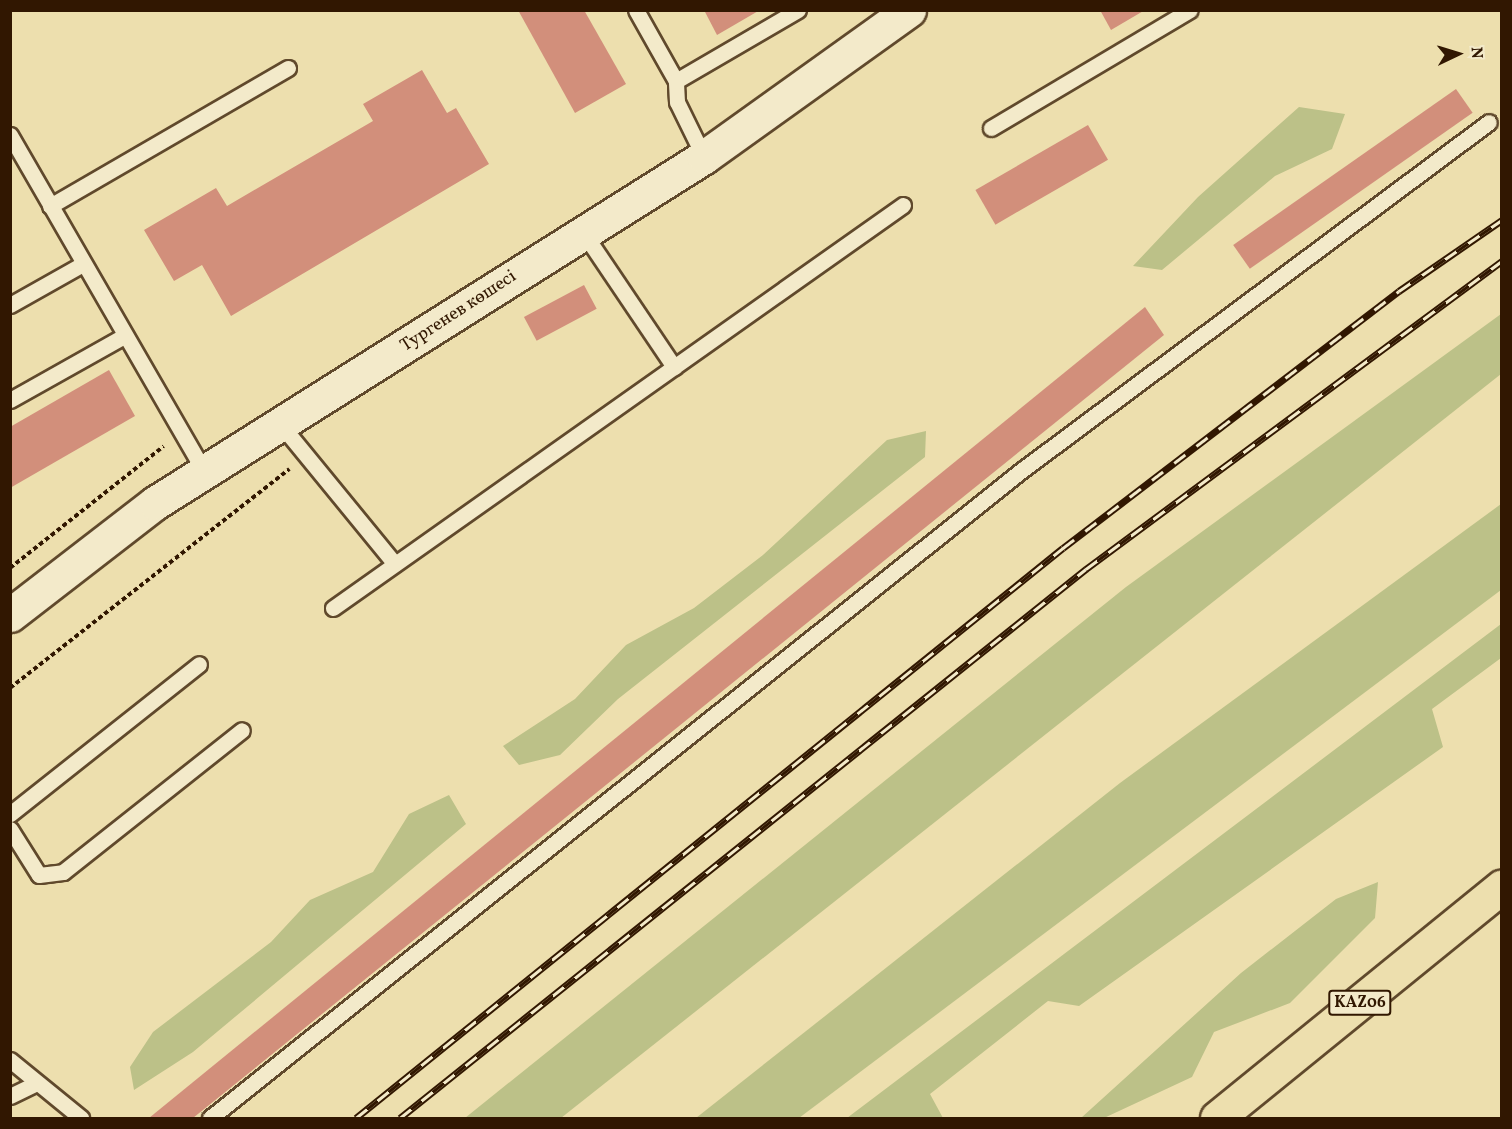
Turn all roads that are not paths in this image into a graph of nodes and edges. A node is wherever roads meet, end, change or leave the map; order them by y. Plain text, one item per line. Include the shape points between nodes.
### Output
1 (636, 10) edge
2 (798, 10) edge
3 (909, 10) edge
4 (1190, 10) edge
5 (288, 68) dead end
6 (676, 81) junction
7 (1489, 122) dead end
8 (991, 128) dead end
9 (10, 135) edge
10 (704, 157) junction
11 (50, 206) junction
12 (903, 206) dead end
13 (583, 232) junction
14 (81, 265) junction
15 (10, 305) edge
16 (124, 336) junction
17 (674, 368) junction
18 (10, 400) edge
19 (282, 426) junction
20 (205, 472) junction
21 (395, 564) junction
22 (333, 608) dead end
23 (10, 615) edge
24 (199, 664) dead end
25 (242, 729) dead end
26 (10, 814) edge
27 (10, 830) edge
28 (1502, 886) edge
29 (10, 1060) edge
30 (34, 1084) junction
31 (10, 1096) edge
32 (81, 1119) edge
33 (210, 1119) edge
34 (1217, 1119) edge

1 - 6 lane
2 - 6 lane
3 - 10 main road, Тургенев көшесі
4 - 8 lane
5 - 11 lane
6 - 10 lane via 677,102
7 - 33 lane via 1022,470
9 - 11 lane
10 - 13 main road, Тургенев көшесі
11 - 14 lane
12 - 17 lane
13 - 17 lane
13 - 19 main road, Тургенев көшесі
14 - 15 lane
14 - 16 lane
16 - 18 lane
16 - 20 lane
17 - 21 lane
19 - 20 main road, Тургенев көшесі
19 - 21 lane
20 - 23 main road, Тургенев көшесі via 155,503
21 - 22 lane
24 - 26 lane
25 - 27 lane via 63,872 39,875
28 - 34 highway, KАZ06
29 - 30 lane
30 - 31 lane
30 - 32 lane

